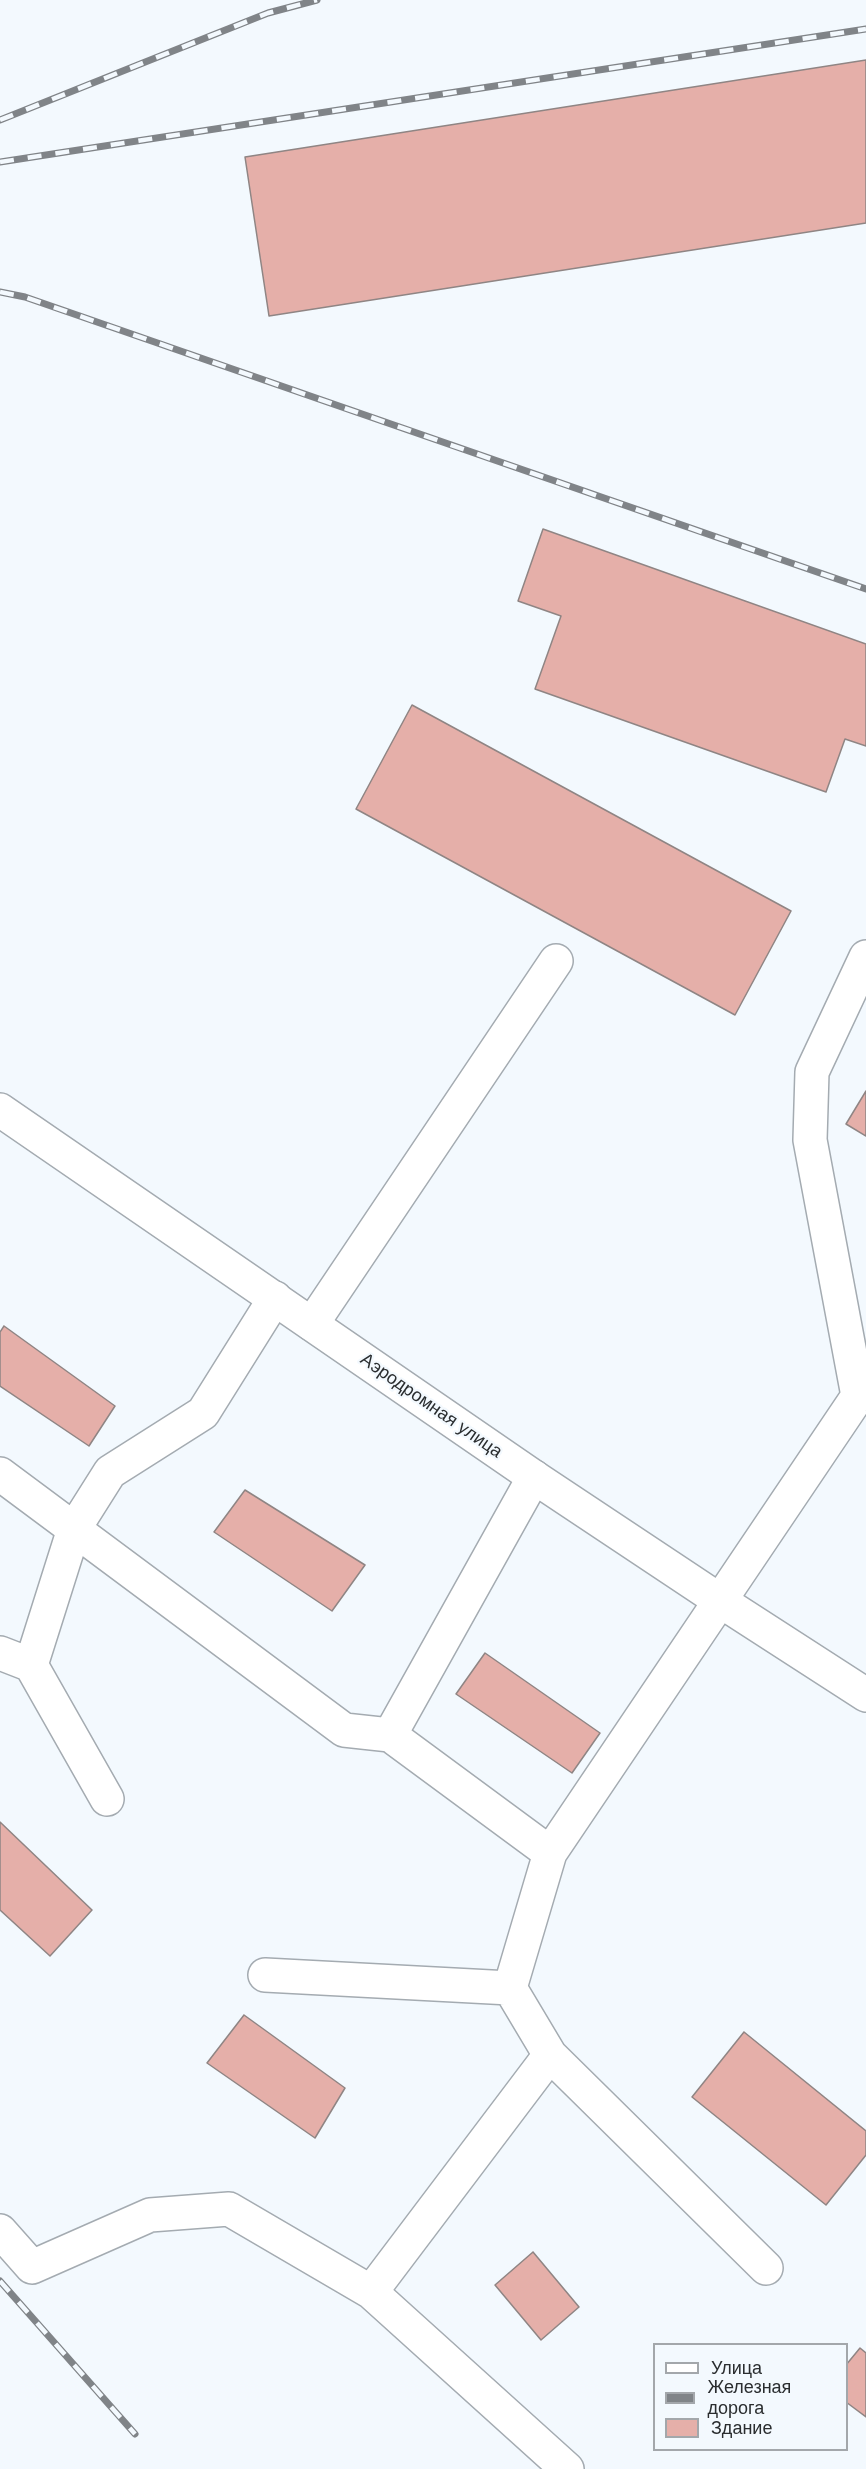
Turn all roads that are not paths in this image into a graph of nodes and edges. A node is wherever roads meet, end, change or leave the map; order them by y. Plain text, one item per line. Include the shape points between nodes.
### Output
1 (866, 957) edge
2 (556, 961) dead end
3 (0, 1110) edge
4 (275, 1298) junction
5 (312, 1324) junction
6 (862, 1393) edge
7 (0, 1474) edge
8 (534, 1477) junction
9 (75, 1528) junction
10 (718, 1600) junction
11 (0, 1653) edge
12 (31, 1665) junction
13 (866, 1695) edge
14 (390, 1736) junction
15 (107, 1799) dead end
16 (550, 1853) junction
17 (265, 1975) dead end
18 (510, 1988) junction
19 (550, 2055) junction
20 (0, 2231) edge
21 (766, 2268) dead end
22 (371, 2292) junction
23 (567, 2469) edge

1 - 6 main road via 812,1072 810,1140
2 - 5 main road
3 - 4 main road, Аэродромная улица
4 - 5 main road, Аэродромная улица
4 - 9 main road via 203,1413 110,1472
5 - 8 main road, Аэродромная улица
6 - 10 main road
7 - 9 main road
8 - 10 main road, Аэродромная улица
8 - 14 main road
9 - 12 main road
9 - 14 main road via 344,1731
10 - 13 main road, Аэродромная улица
10 - 16 main road
11 - 12 main road
12 - 15 main road
14 - 16 main road
16 - 18 main road
17 - 18 main road
18 - 19 main road
19 - 21 main road
19 - 22 main road
20 - 22 main road via 32,2267 150,2214 229,2209
22 - 23 main road

